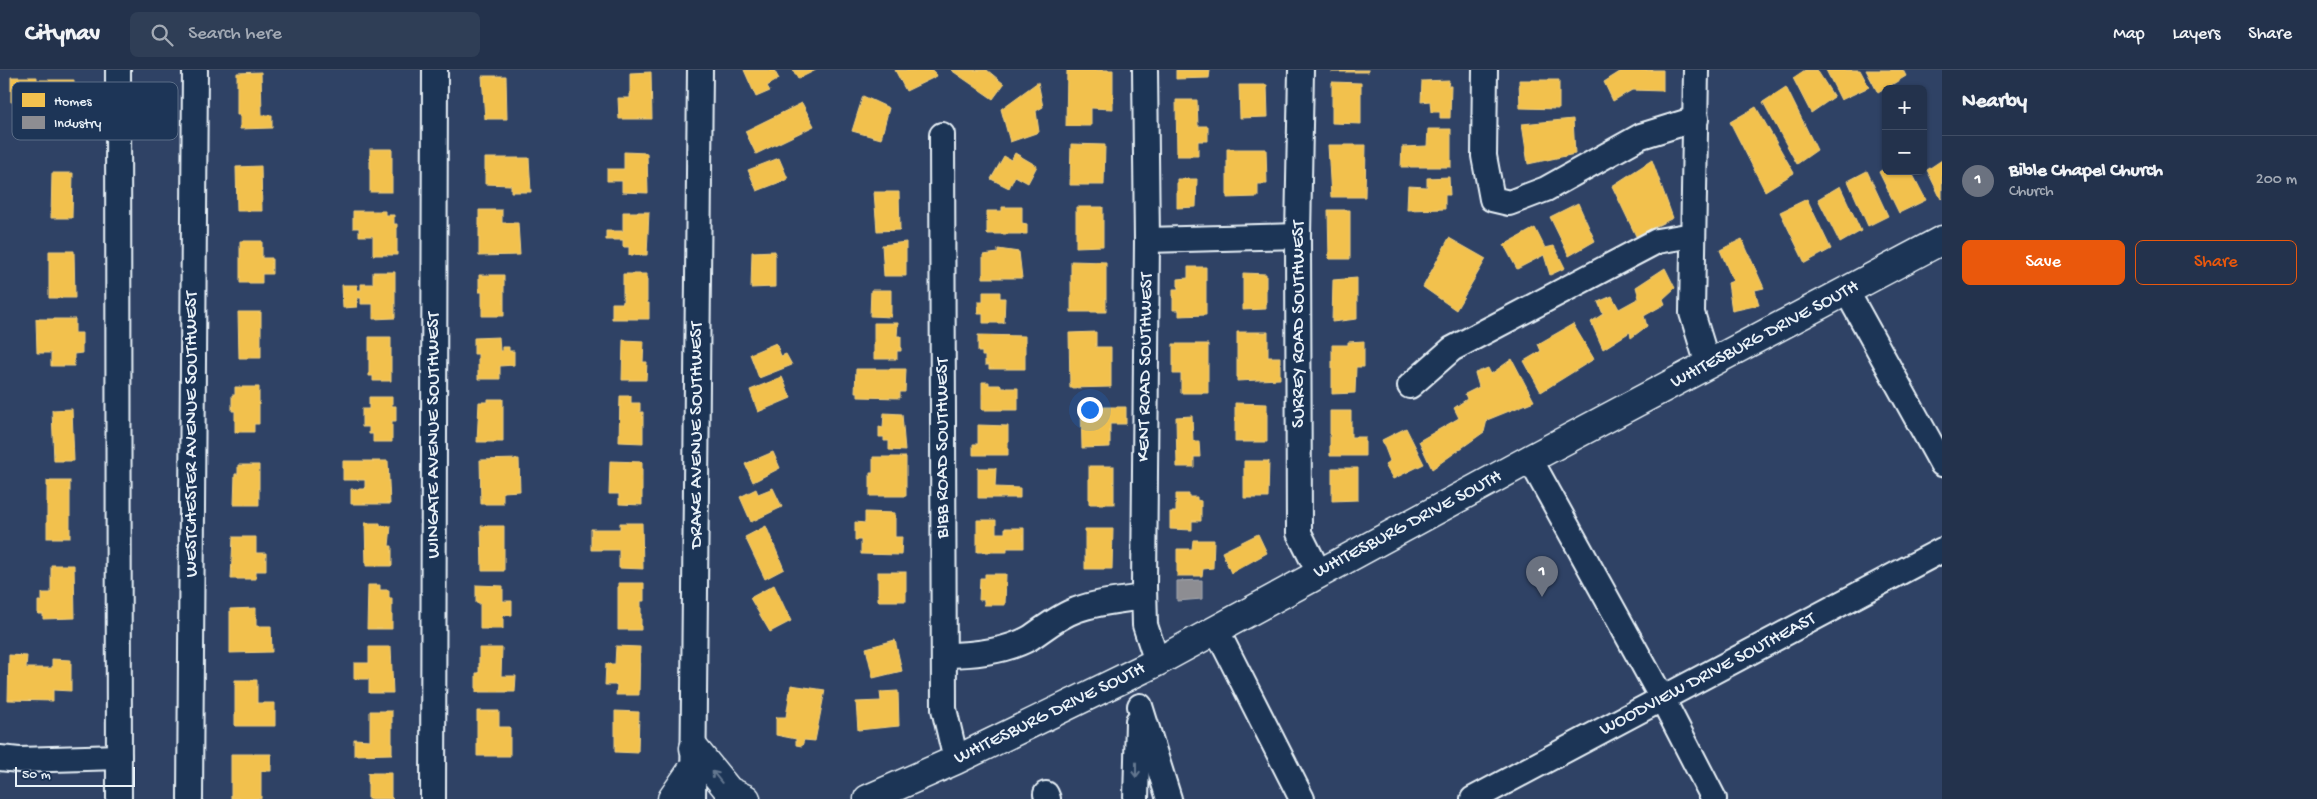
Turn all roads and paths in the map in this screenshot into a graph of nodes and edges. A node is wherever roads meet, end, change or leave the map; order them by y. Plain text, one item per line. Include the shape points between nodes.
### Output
1 (195, 70) edge
2 (435, 70) edge
3 (700, 70) edge
4 (1145, 70) edge
5 (1301, 70) edge
6 (1485, 70) edge
7 (1701, 72) edge
8 (1696, 119) junction
9 (942, 135) dead end
10 (118, 140) edge
11 (1693, 235) junction
12 (1298, 236) junction
13 (1147, 240) junction
14 (1942, 240) edge
15 (1847, 292) junction
16 (1708, 365) junction
17 (1410, 386) dead end
18 (1530, 459) junction
19 (1942, 464) edge
20 (1942, 550) edge
21 (1319, 574) junction
22 (1144, 597) junction
23 (1216, 630) junction
24 (944, 656) junction
25 (1157, 662) junction
26 (1663, 700) junction
27 (119, 757) junction
28 (694, 757) junction
29 (0, 758) edge
30 (956, 760) junction
31 (119, 799) edge
32 (190, 799) edge
33 (433, 799) edge
34 (672, 799) edge
35 (693, 799) edge
36 (746, 799) edge
37 (868, 799) edge
38 (1136, 799) edge
39 (1169, 799) edge
40 (1302, 799) edge
41 (1473, 799) edge
42 (1714, 799) edge

1 - 32 street, WESTCHESTER AVENUE SOUTHWEST
2 - 33 street, WINGATE AVENUE SOUTHWEST
3 - 28 street, DRAKE AVENUE SOUTHWEST
4 - 13 street, KENT ROAD SOUTHWEST
5 - 12 street, SURREY ROAD SOUTHWEST
6 - 8 street via 1484,156 1492,199 1509,203 1546,189 1641,136
7 - 8 street
8 - 11 street
9 - 24 street, BIBB ROAD SOUTHWEST
10 - 27 street
11 - 16 street via 1692,313
11 - 17 street via 1657,241 1452,349
12 - 13 street
12 - 21 street, SURREY ROAD SOUTHWEST via 1299,533
13 - 22 street, KENT ROAD SOUTHWEST
14 - 15 main road, WHITESBURG DRIVE SOUTH
15 - 16 main road, WHITESBURG DRIVE SOUTH
15 - 19 street
16 - 18 main road, WHITESBURG DRIVE SOUTH
18 - 21 main road, WHITESBURG DRIVE SOUTH
18 - 26 street
20 - 26 street, WOODVIEW DRIVE SOUTHEAST
21 - 23 main road, WHITESBURG DRIVE SOUTH
22 - 24 street via 1076,610 1028,639 1003,648
22 - 25 street, KENT ROAD SOUTHWEST via 1145,625
23 - 25 main road, WHITESBURG DRIVE SOUTH
23 - 40 street
24 - 30 street, BIBB ROAD SOUTHWEST via 944,709
25 - 30 main road, WHITESBURG DRIVE SOUTH
26 - 41 street, WOODVIEW DRIVE SOUTHEAST
26 - 42 street
27 - 29 street
27 - 31 street
28 - 34 main road
28 - 35 street, DRAKE AVENUE SOUTHWEST
36 -> 28 main road via 729,791
30 - 37 main road, WHITESBURG DRIVE SOUTH
39 -> 38 street via 1140,706 1136,735

